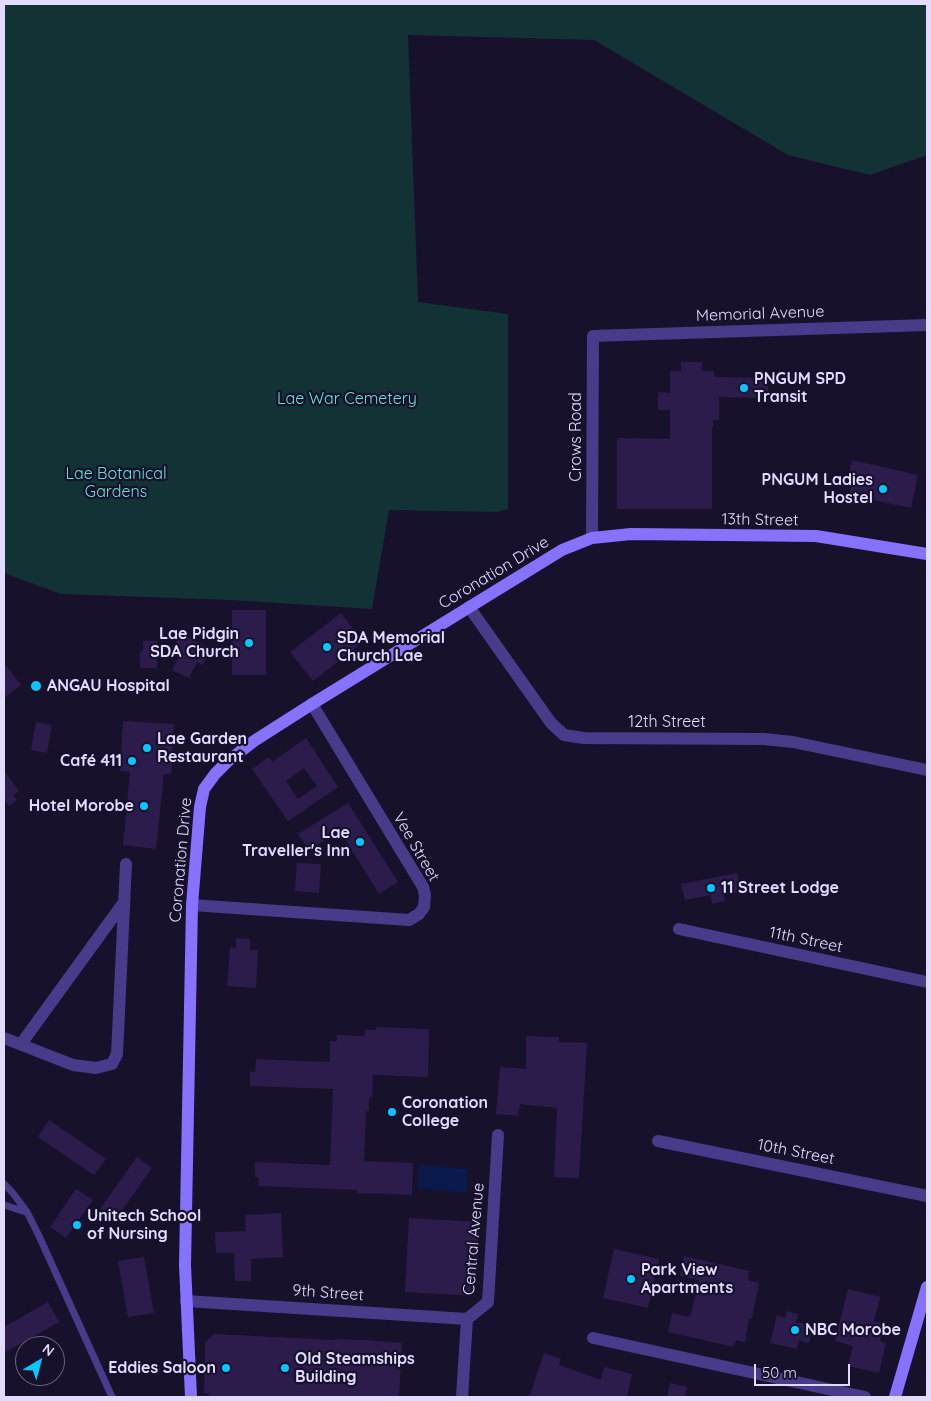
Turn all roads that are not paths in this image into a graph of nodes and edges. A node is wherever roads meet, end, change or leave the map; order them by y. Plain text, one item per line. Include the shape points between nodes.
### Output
1 (927, 325) edge
2 (594, 336) joint
3 (592, 538) junction
4 (927, 554) edge
5 (470, 607) junction
6 (312, 704) junction
7 (927, 770) edge
8 (126, 864) dead end
9 (124, 902) junction
10 (192, 905) junction
11 (679, 929) dead end
12 (927, 982) edge
13 (4, 1038) edge
14 (21, 1044) junction
15 (498, 1135) dead end
16 (658, 1141) dead end
17 (4, 1184) edge
18 (927, 1196) edge
19 (4, 1205) edge
20 (27, 1212) junction
21 (927, 1287) edge
22 (186, 1300) junction
23 (467, 1319) junction
24 (593, 1338) dead end
25 (112, 1397) edge
26 (191, 1397) edge
27 (462, 1397) edge
28 (865, 1397) edge
29 (895, 1397) edge

1 - 2 street, Memorial Avenue
2 - 3 street, Crows Road
3 - 4 street, 13th Street via 632,534 816,536
3 - 5 street, Coronation Drive via 562,550
5 - 6 street, Coronation Drive
5 - 7 street, 12th Street via 551,723 564,735 793,742
6 - 10 street, Coronation Drive via 228,761 204,789
6 - 10 street, Vee Street via 422,886 424,907 409,920
8 - 9 street
9 - 14 street
9 - 14 street via 117,1054 112,1064 96,1068 73,1065
10 - 22 street, Coronation Drive
11 - 12 street, 11th Street
13 - 14 street
15 - 23 street, Central Avenue via 488,1302
16 - 18 street, 10th Street
17 - 20 lane
19 - 20 lane
20 - 25 lane
21 - 29 street
22 - 23 street, 9th Street
22 - 26 street, Coronation Drive
23 - 27 street, Central Avenue
24 - 28 street

